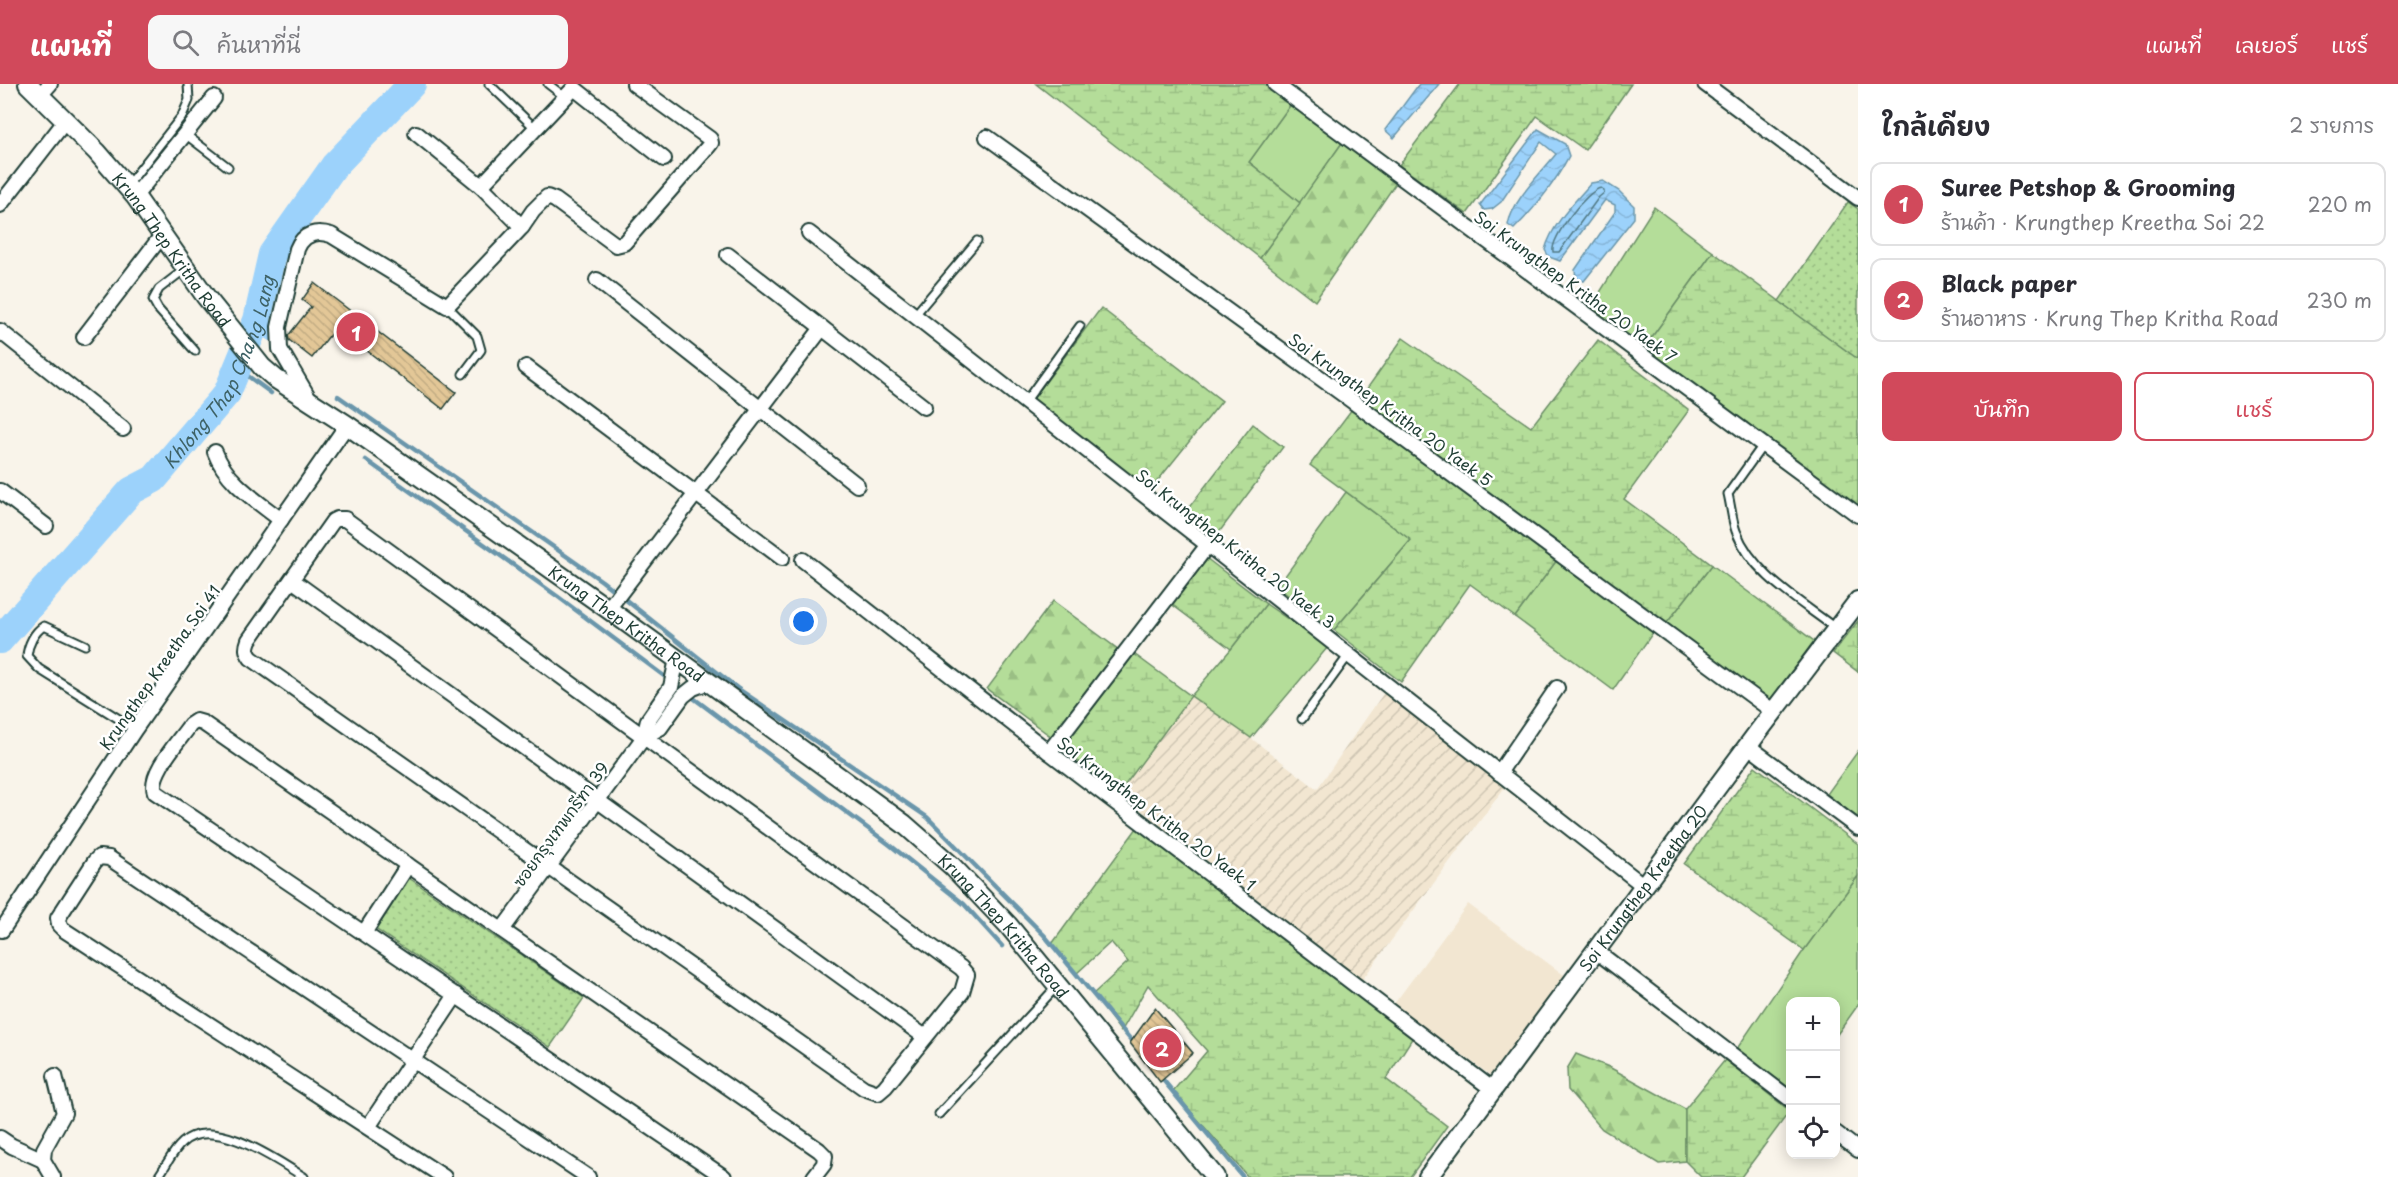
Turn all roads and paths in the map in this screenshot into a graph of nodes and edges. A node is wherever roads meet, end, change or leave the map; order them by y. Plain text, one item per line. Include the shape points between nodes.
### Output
1 (188, 84) edge
2 (489, 84) edge
3 (548, 84) edge
4 (634, 84) edge
5 (1275, 84) edge
6 (1705, 84) edge
7 (39, 88) edge
8 (573, 90) edge
9 (214, 98) dead end
10 (66, 120) junction
11 (535, 128) junction
12 (416, 133) dead end
13 (185, 134) junction
14 (987, 137) dead end
15 (664, 159) dead end
16 (228, 167) dead end
17 (481, 186) junction
18 (131, 191) junction
19 (1858, 198) edge
20 (0, 205) edge
21 (522, 227) junction
22 (809, 233) dead end
23 (163, 234) junction
24 (977, 242) dead end
25 (728, 255) dead end
26 (185, 268) junction
27 (597, 280) dead end
28 (447, 306) junction
29 (914, 316) junction
30 (1080, 326) dead end
31 (822, 328) junction
32 (0, 332) edge
33 (84, 337) dead end
34 (195, 351) dead end
35 (526, 367) dead end
36 (462, 374) dead end
37 (312, 404) junction
38 (1024, 404) junction
39 (924, 407) dead end
40 (760, 409) junction
41 (347, 425) junction
42 (123, 429) dead end
43 (1763, 445) junction
44 (215, 452) dead end
45 (857, 485) dead end
46 (0, 491) edge
47 (695, 494) junction
48 (1858, 515) edge
49 (281, 520) junction
50 (46, 526) dead end
51 (1207, 546) junction
52 (782, 558) dead end
53 (803, 560) dead end
54 (292, 580) junction
55 (1858, 601) edge
56 (611, 604) junction
57 (1837, 629) junction
58 (85, 645) dead end
59 (1348, 656) junction
60 (677, 659) junction
61 (709, 682) junction
62 (1557, 688) dead end
63 (1774, 712) junction
64 (1302, 719) dead end
65 (135, 729) junction
66 (644, 737) junction
67 (1748, 746) junction
68 (1050, 752) junction
69 (1499, 773) junction
70 (597, 801) junction
71 (1858, 828) edge
72 (408, 866) junction
73 (550, 866) junction
74 (1644, 886) junction
75 (2, 930) dead end
76 (502, 930) junction
77 (364, 933) junction
78 (1596, 951) junction
79 (1057, 986) junction
80 (456, 995) junction
81 (926, 1037) junction
82 (413, 1060) junction
83 (55, 1076) dead end
84 (1492, 1089) junction
85 (1786, 1095) edge
86 (939, 1114) dead end
87 (368, 1127) junction
88 (1840, 1136) edge
89 (0, 1138) edge
90 (1858, 1150) edge
91 (43, 1160) junction
92 (53, 1177) edge
93 (158, 1177) edge
94 (304, 1177) edge
95 (444, 1177) edge
96 (588, 1177) edge
97 (724, 1177) edge
98 (814, 1177) edge
99 (1215, 1177) edge
100 (1428, 1177) edge

1 - 18 lane via 189,100 182,116
2 - 11 lane
3 - 8 lane
4 - 21 street via 711,143 624,243 616,245 547,197
5 - 43 street, Soi Krungthep Kritha 20 Yaek 7
6 - 19 street
7 - 10 main road, Krung Thep Kritha Road
8 - 11 street
8 - 15 street
9 - 13 street
10 - 18 main road, Krung Thep Kritha Road
10 - 20 street
11 - 17 street
12 - 17 street
13 - 16 lane
13 - 18 street
14 - 63 street, Soi Krungthep Kritha 20 Yaek 5
17 - 21 street
18 - 23 main road, Krung Thep Kritha Road
21 - 28 street
22 - 29 street, Soi Krungthep Kritha 20 Yaek 3
23 - 26 main road, Krung Thep Kritha Road
23 - 33 street
24 - 29 lane
25 - 31 street
26 - 34 lane via 159,289 153,300
26 - 37 main road, Krung Thep Kritha Road via 262,367
27 - 40 street
28 - 36 lane via 477,336 481,350
28 - 37 street via 331,235 321,232 300,240 279,327 280,349
29 - 38 street, Soi Krungthep Kritha 20 Yaek 3
30 - 38 lane
31 - 39 street
31 - 40 street
32 - 42 street
35 - 47 street
37 - 41 main road, Krung Thep Kritha Road
38 - 51 street, Soi Krungthep Kritha 20 Yaek 3
40 - 45 street
40 - 47 street
41 - 49 street, Krungthep Kreetha Soi 41
41 - 56 main road, Krung Thep Kritha Road
43 - 48 street, Soi Krungthep Kritha 20 Yaek 7
43 - 57 lane via 1728,494 1736,531 1747,552 1767,575
44 - 49 street via 241,489
46 - 50 street
47 - 52 street
47 - 56 street
49 - 65 street, Krungthep Kreetha Soi 41
51 - 59 street, Soi Krungthep Kritha 20 Yaek 3
51 - 68 street
53 - 68 street, Soi Krungthep Kritha 20 Yaek 1
54 - 66 street via 333,521 345,519
54 - 70 street
54 - 73 street via 249,640 246,647 251,658
55 - 57 main road, Soi Krungthep Kreetha 20
56 - 60 main road, Krung Thep Kritha Road
57 - 63 main road, Soi Krungthep Kreetha 20
58 - 65 lane via 44,626 28,646 27,656 39,669
59 - 64 lane
59 - 69 street, Soi Krungthep Kritha 20 Yaek 3
60 - 61 main road, Krung Thep Kritha Road
60 - 66 street, ซอยกรุงเทพกรีฑา 39 via 671,687 648,720
61 - 66 street, ซอยกรุงเทพกรีฑา 39 via 683,696 660,728
61 - 79 main road, Krung Thep Kritha Road via 930,846 980,893
62 - 69 street
63 - 67 main road, Soi Krungthep Kreetha 20
65 - 75 street, Krungthep Kreetha Soi 41
66 - 70 street, ซอยกรุงเทพกรีฑา 39
66 - 81 street via 961,968 967,975 962,992
67 - 71 street
67 - 74 main road, Soi Krungthep Kreetha 20
68 - 84 street, Soi Krungthep Kritha 20 Yaek 1
69 - 74 street, Soi Krungthep Kritha 20 Yaek 3
70 - 73 street, ซอยกรุงเทพกรีฑา 39
70 - 81 street
72 - 76 street
72 - 77 street
72 - 77 street via 202,723 190,725 155,774 155,792
73 - 76 street, ซอยกรุงเทพกรีฑา 39
73 - 81 street via 872,1092 878,1093 885,1087
74 - 78 main road, Soi Krungthep Kreetha 20
76 - 98 street via 819,1150 825,1156 824,1164
77 - 80 street
78 - 84 main road, Soi Krungthep Kreetha 20
78 - 85 street
79 - 86 lane
79 - 99 main road, Krung Thep Kritha Road
80 - 82 street
80 - 97 street
82 - 87 street
82 - 87 street via 109,858 99,857 95,861 69,899 58,918 64,930
82 - 96 street
83 - 91 street via 64,1113 44,1149
84 - 100 main road, Soi Krungthep Kreetha 20
87 - 95 street
88 - 90 street
89 - 91 street
91 - 92 street
93 - 94 lane via 183,1141 207,1133 261,1150

